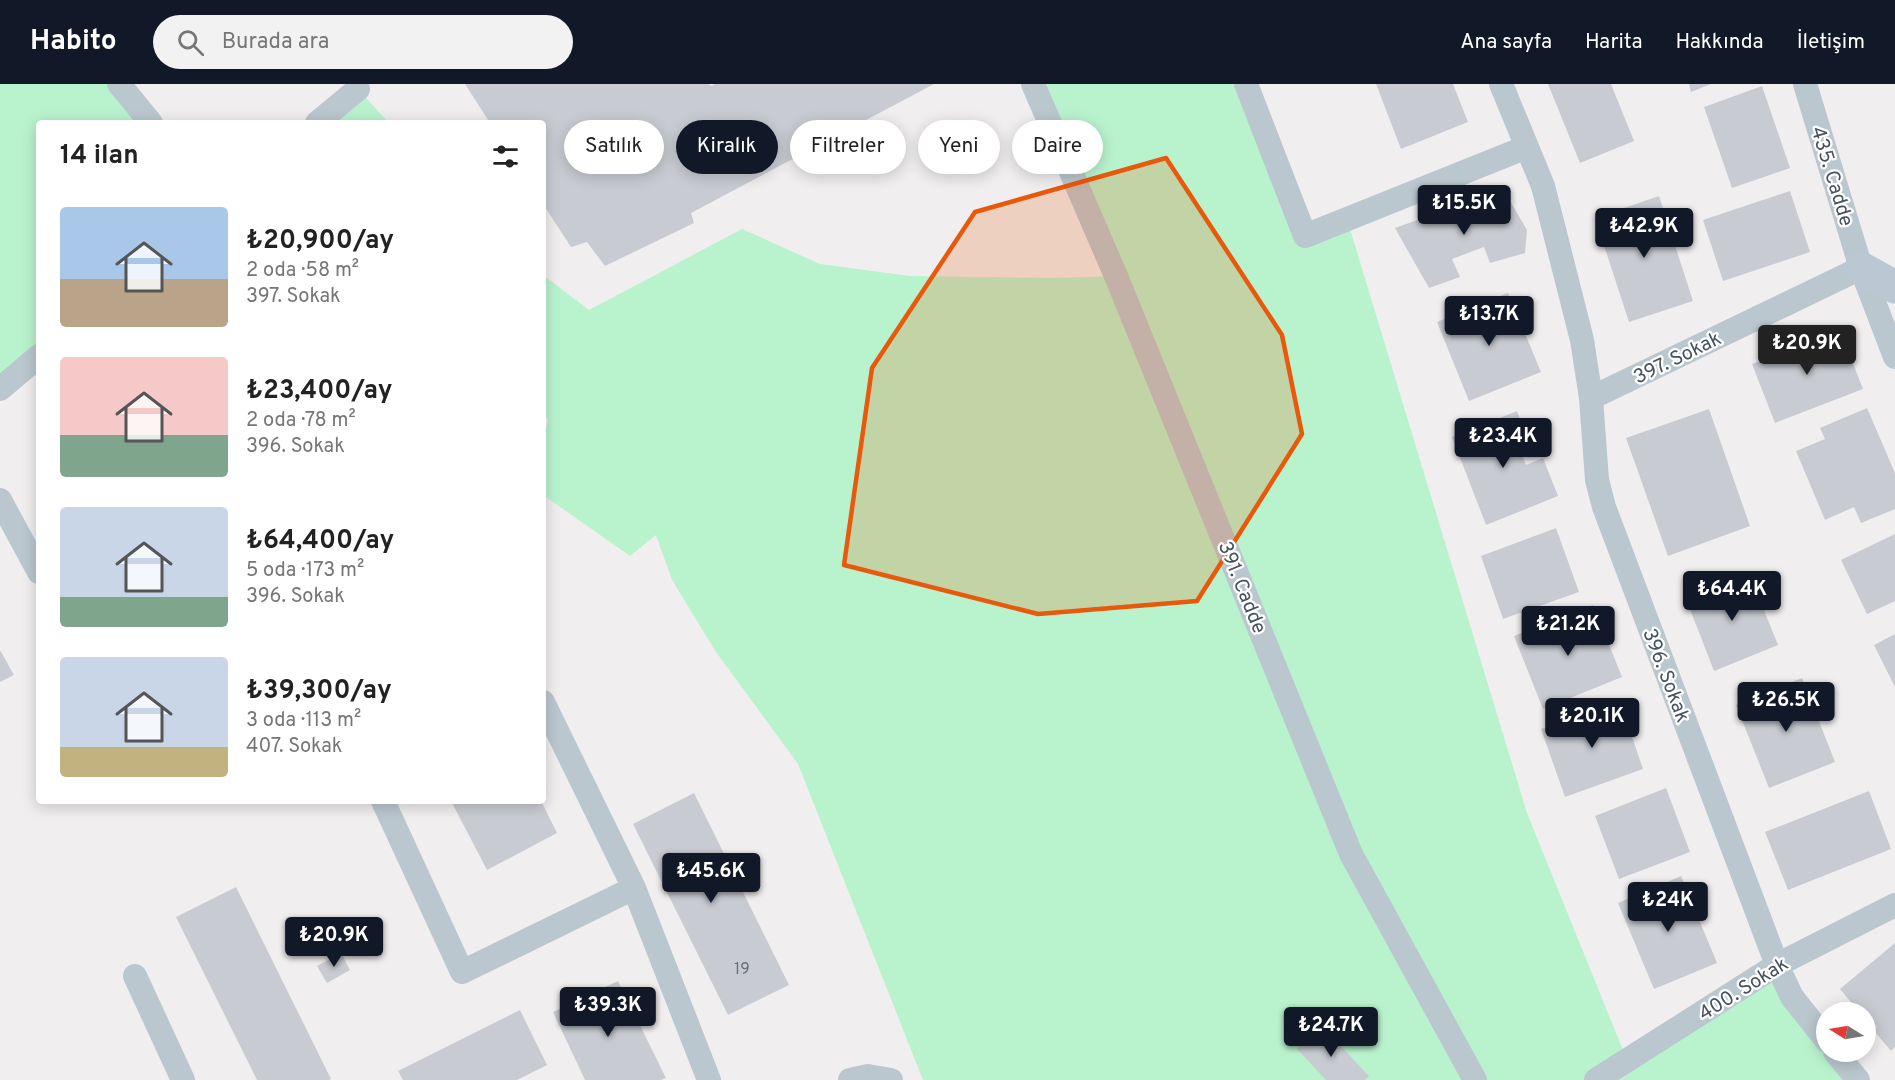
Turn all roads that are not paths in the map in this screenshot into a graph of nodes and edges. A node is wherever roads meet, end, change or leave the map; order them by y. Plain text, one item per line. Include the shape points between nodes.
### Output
1 (119, 84) edge
2 (1032, 84) edge
3 (1246, 84) edge
4 (1501, 84) edge
5 (1804, 84) edge
6 (358, 89) dead end
7 (149, 120) edge
8 (321, 120) edge
9 (1527, 147) junction
10 (1861, 268) junction
11 (1895, 286) edge
12 (1895, 357) edge
13 (36, 359) edge
14 (0, 389) edge
15 (1591, 398) junction
16 (0, 500) edge
17 (36, 566) edge
18 (546, 708) edge
19 (384, 804) edge
20 (633, 888) junction
21 (1895, 904) edge
22 (1777, 965) junction
23 (135, 976) dead end
24 (1816, 1027) edge
25 (1843, 1062) edge
26 (183, 1080) edge
27 (710, 1080) edge
28 (1474, 1080) edge
29 (1596, 1080) edge
30 (1858, 1080) edge

1 - 7 street
2 - 28 street, 391. Cadde via 1116,276 1351,854
3 - 9 street via 1305,236
4 - 9 street, 396. Sokak
5 - 10 street, 435. Cadde
6 - 8 street
9 - 15 street, 396. Sokak via 1543,186 1582,340
10 - 11 street
10 - 12 street, 435. Cadde
10 - 15 street, 397. Sokak
13 - 14 street
15 - 22 street, 396. Sokak via 1596,468 1604,507
16 - 17 street
18 - 20 street
19 - 20 street via 462,972
20 - 27 street
21 - 22 street, 400. Sokak
22 - 24 street, 396. Sokak via 1792,997
22 - 29 street, 400. Sokak
23 - 26 street
25 - 30 street

